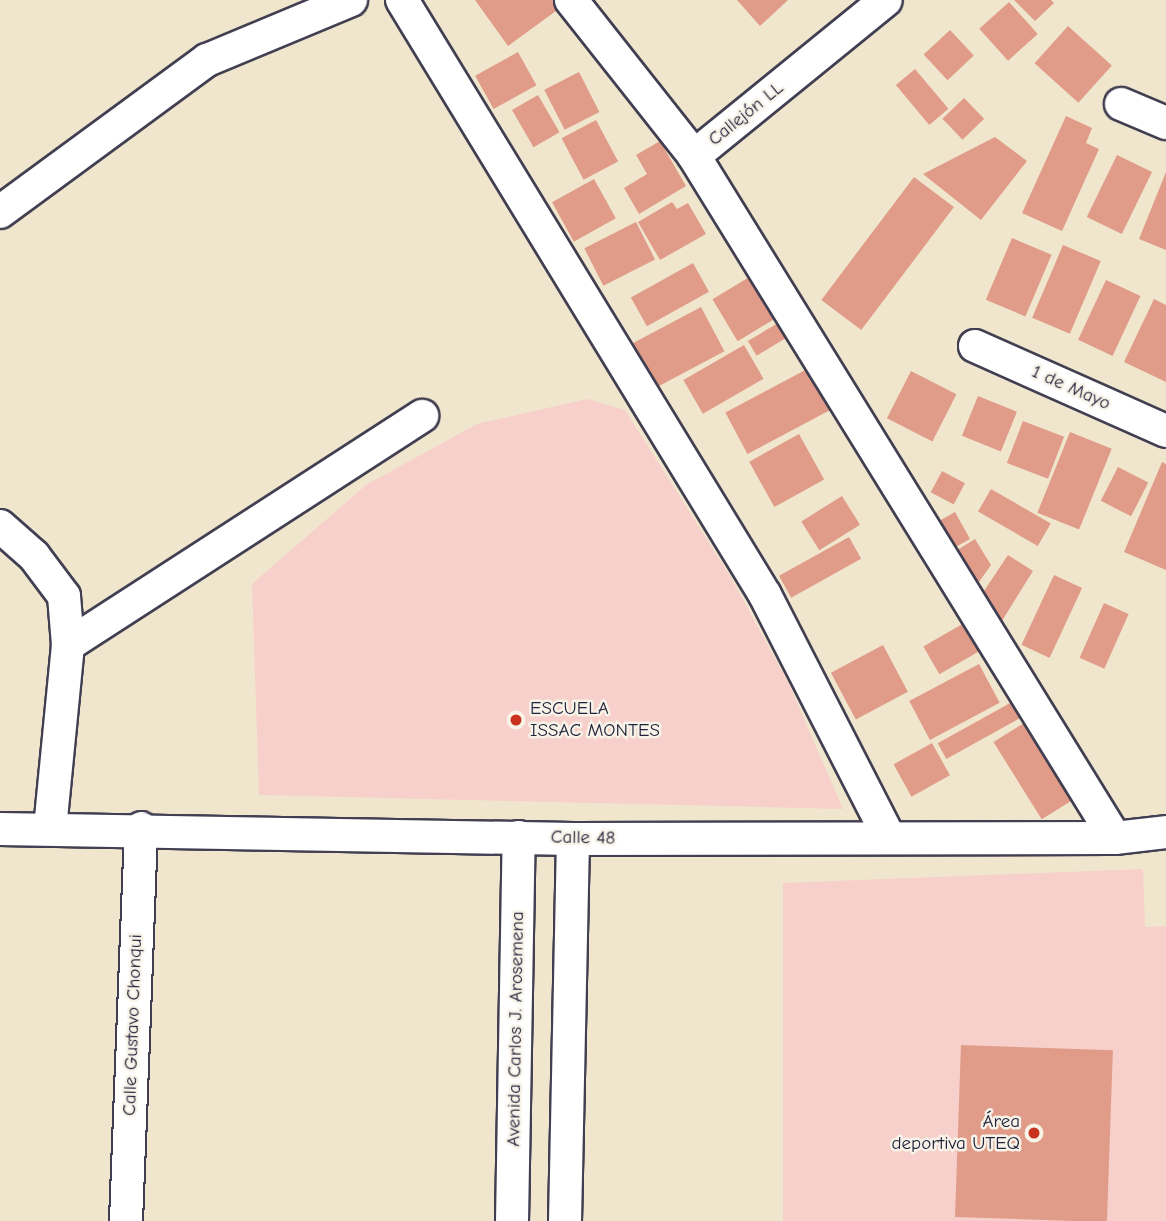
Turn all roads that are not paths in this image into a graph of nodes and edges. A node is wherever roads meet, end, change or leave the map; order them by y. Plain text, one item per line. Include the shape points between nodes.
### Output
1 (351, 0) edge
2 (402, 0) edge
3 (571, 0) edge
4 (886, 0) edge
5 (1121, 104) dead end
6 (1166, 123) edge
7 (694, 156) junction
8 (0, 212) edge
9 (975, 346) dead end
10 (422, 416) dead end
11 (1166, 431) edge
12 (0, 526) edge
13 (68, 645) junction
14 (50, 828) junction
15 (141, 828) junction
16 (0, 829) edge
17 (1166, 832) edge
18 (519, 837) junction
19 (889, 837) junction
20 (1115, 838) junction
21 (573, 839) junction
22 (126, 1221) edge
23 (512, 1221) edge
24 (565, 1221) edge

1 - 8 street via 207,60
2 - 19 street via 765,595
3 - 7 street, Callejón LL
4 - 7 street, Callejón LL
5 - 6 street
7 - 20 street
9 - 11 street, 1 de Mayo
10 - 13 street
12 - 13 street via 34,556 64,596
13 - 14 street
14 - 15 street, Calle 48
14 - 16 street, Calle 48
15 - 18 street, Calle 48
15 - 22 street, Calle Gustavo Chonqui
17 - 20 street, Calle 48
18 - 21 street, Calle 48
18 - 23 street, Avenida Carlos J. Arosemena
19 - 20 street, Calle 48
19 - 21 street, Calle 48
21 - 24 street

